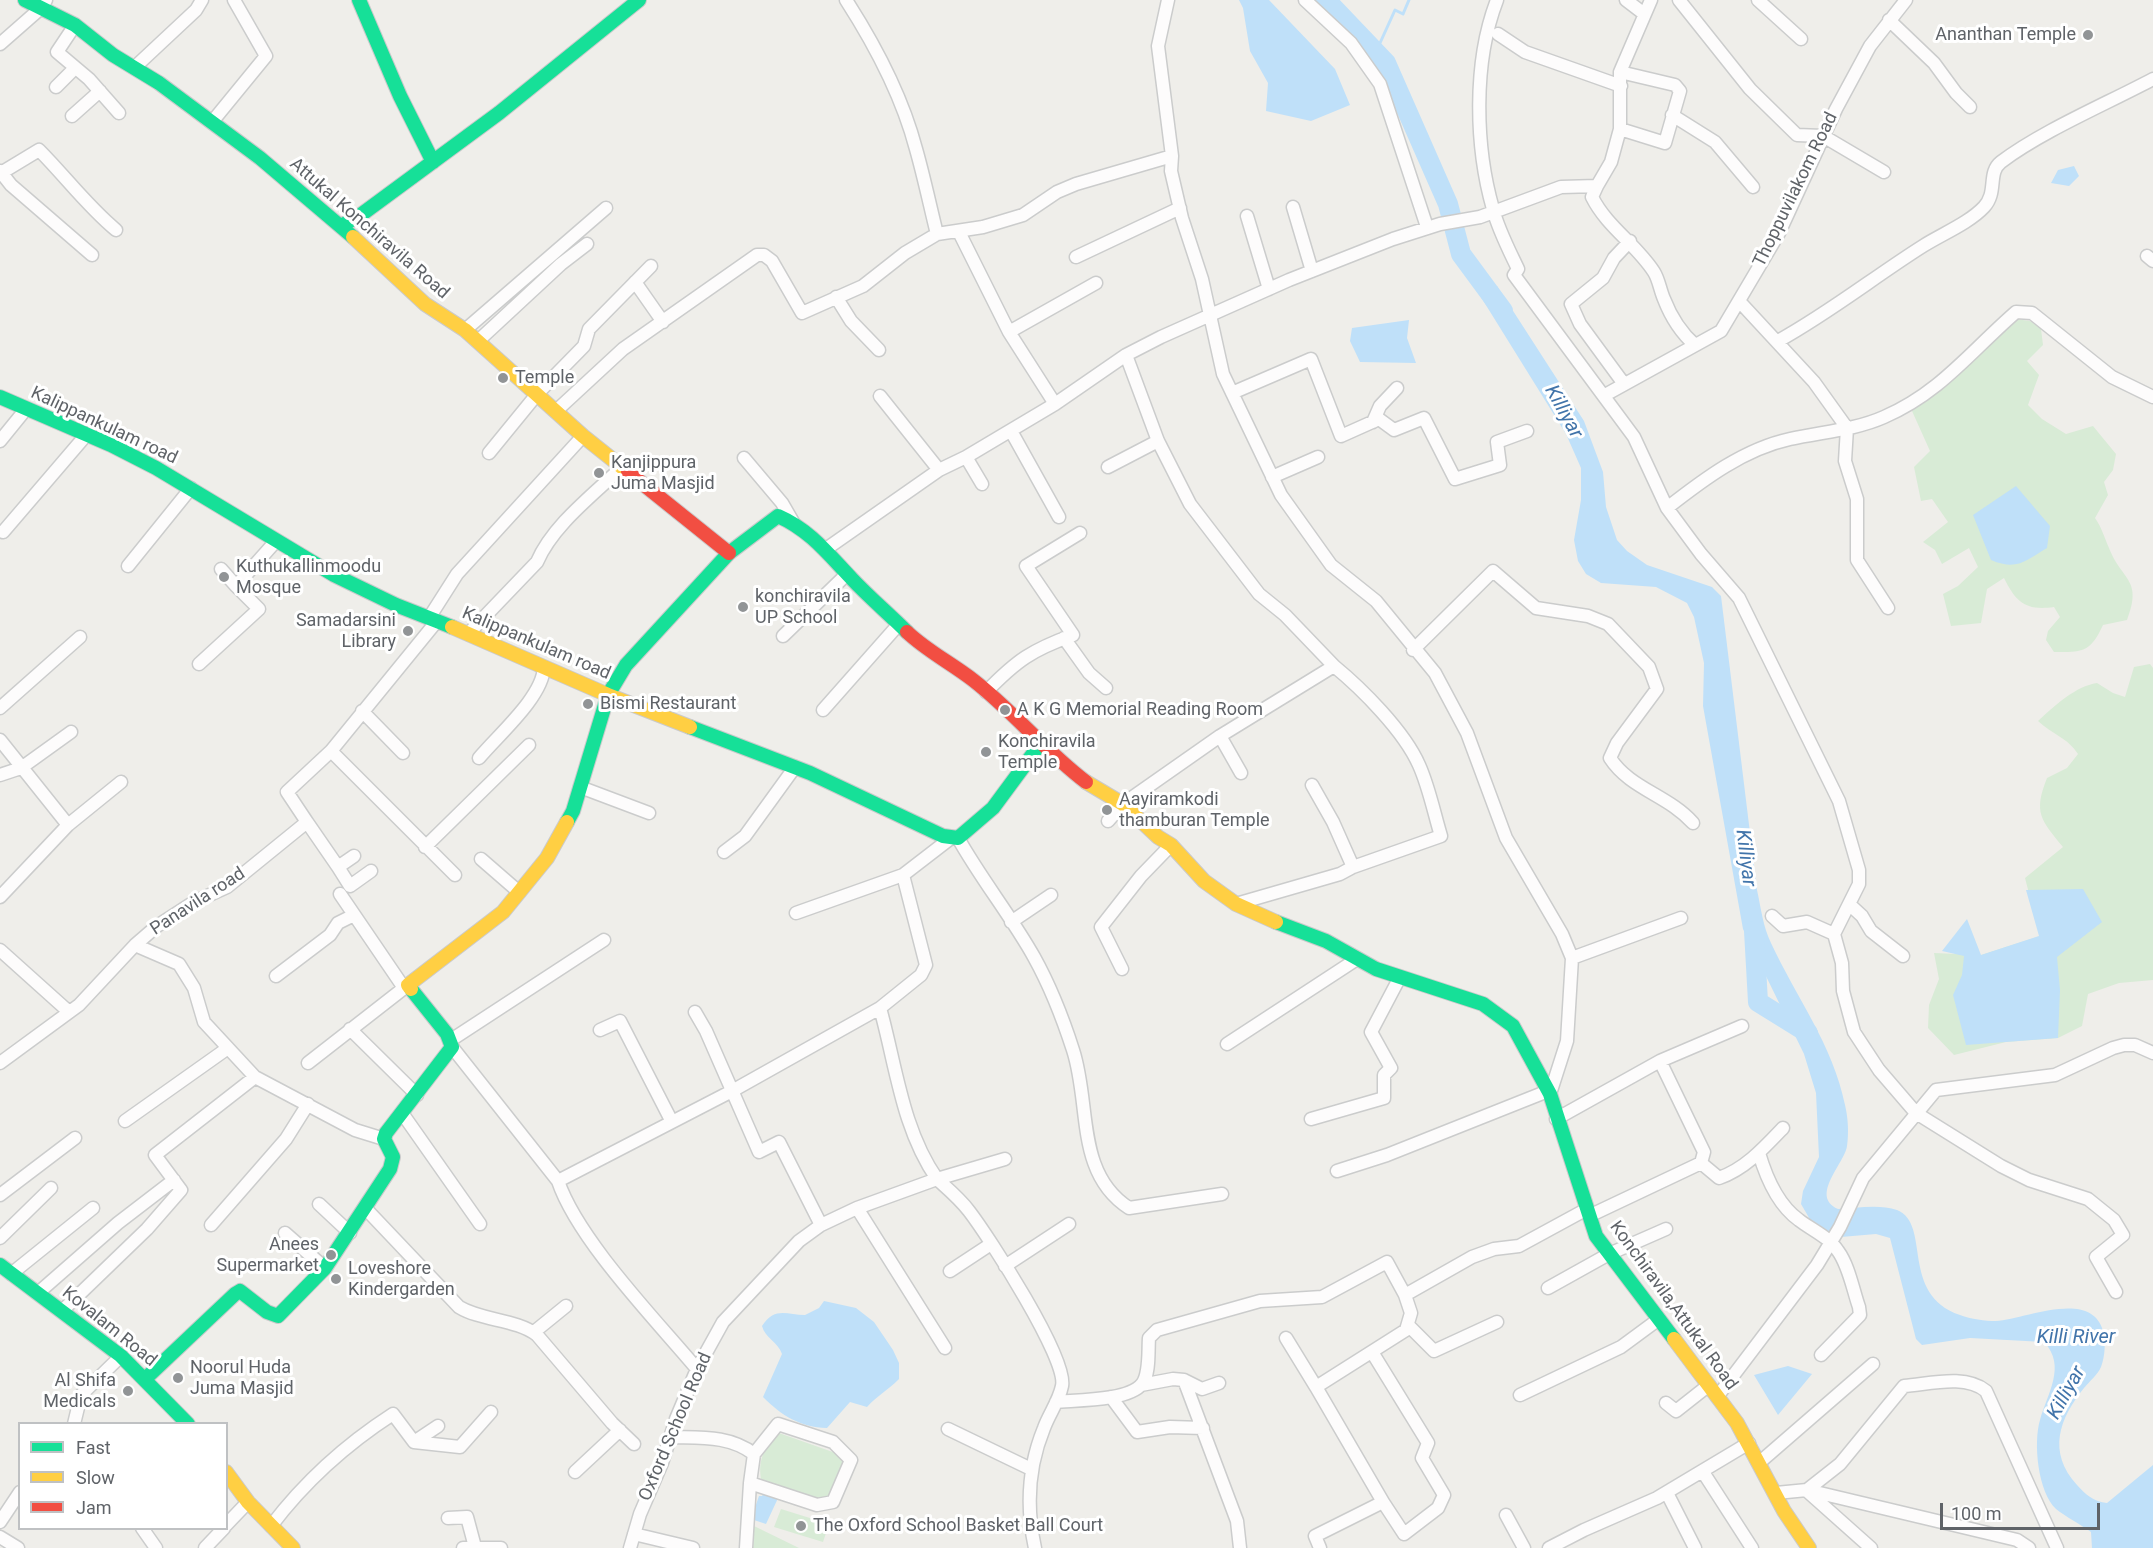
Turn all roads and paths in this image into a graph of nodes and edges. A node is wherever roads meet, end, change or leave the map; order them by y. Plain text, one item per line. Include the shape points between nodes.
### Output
1 (25, 0) edge
2 (202, 0) edge
3 (234, 0) edge
4 (359, 0) edge
5 (639, 0) edge
6 (846, 0) edge
7 (1168, 0) edge
8 (1305, 0) edge
9 (1497, 0) edge
10 (1626, 0) edge
11 (1651, 0) edge
12 (1679, 0) edge
13 (1758, 0) edge
14 (1906, 0) edge
15 (43, 4) edge
16 (1643, 13) junction
17 (1889, 20) junction
18 (75, 25) junction
19 (1498, 34) dead end
20 (1801, 39) dead end
21 (0, 44) edge
22 (135, 67) junction
23 (75, 68) junction
24 (1620, 72) junction
25 (2153, 80) edge
26 (1621, 86) junction
27 (56, 87) dead end
28 (100, 91) junction
29 (1970, 107) dead end
30 (119, 113) dead end
31 (1672, 115) junction
32 (72, 116) dead end
33 (213, 122) junction
34 (1620, 129) junction
35 (1823, 136) junction
36 (1172, 156) junction
37 (433, 162) junction
38 (1, 172) edge
39 (1884, 172) dead end
40 (1597, 186) junction
41 (1753, 187) dead end
42 (1293, 207) dead end
43 (606, 208) dead end
44 (1180, 208) junction
45 (1493, 211) junction
46 (1247, 216) dead end
47 (341, 226) junction
48 (1427, 227) junction
49 (116, 230) dead end
50 (958, 232) junction
51 (937, 234) junction
52 (1630, 241) junction
53 (587, 244) dead end
54 (92, 255) dead end
55 (1076, 257) dead end
56 (651, 266) dead end
57 (1312, 271) junction
58 (634, 282) junction
59 (1096, 283) dead end
60 (1269, 289) junction
61 (837, 297) junction
62 (1739, 301) junction
63 (1209, 316) junction
64 (663, 322) junction
65 (465, 330) junction
66 (1009, 332) junction
67 (478, 341) junction
68 (1778, 341) junction
69 (1695, 345) junction
70 (879, 350) dead end
71 (1126, 355) junction
72 (1624, 384) junction
73 (1397, 388) dead end
74 (538, 393) junction
75 (1232, 393) junction
76 (1605, 395) junction
77 (880, 396) dead end
78 (0, 397) edge
79 (2153, 398) edge
80 (1055, 404) junction
81 (26, 409) junction
82 (556, 411) junction
83 (1373, 422) junction
84 (1847, 428) junction
85 (1011, 431) junction
86 (1527, 431) dead end
87 (87, 434) junction
88 (583, 436) junction
89 (0, 441) edge
90 (1158, 441) junction
91 (489, 453) dead end
92 (966, 457) junction
93 (1318, 457) dead end
94 (744, 458) dead end
95 (1108, 467) dead end
96 (621, 468) junction
97 (939, 470) junction
98 (1272, 477) junction
99 (982, 484) dead end
100 (191, 488) junction
101 (1667, 508) junction
102 (1059, 516) dead end
103 (794, 523) junction
104 (3, 532) dead end
105 (1080, 533) dead end
106 (276, 541) junction
107 (826, 549) junction
108 (729, 553) junction
109 (128, 566) dead end
110 (221, 569) dead end
111 (847, 574) junction
112 (236, 586) junction
113 (1888, 608) dead end
114 (433, 620) junction
115 (899, 624) junction
116 (468, 634) junction
117 (783, 636) dead end
118 (80, 637) dead end
119 (1064, 638) junction
120 (1413, 650) junction
121 (199, 664) dead end
122 (544, 666) junction
123 (1334, 666) junction
124 (1106, 688) dead end
125 (986, 692) junction
126 (608, 695) junction
127 (0, 708) edge
128 (823, 710) dead end
129 (362, 711) junction
130 (71, 732) dead end
131 (1220, 736) junction
132 (0, 740) edge
133 (1041, 743) junction
134 (529, 745) dead end
135 (331, 751) junction
136 (403, 753) dead end
137 (478, 758) dead end
138 (795, 767) junction
139 (21, 768) junction
140 (1241, 773) dead end
141 (0, 775) edge
142 (120, 782) dead end
143 (1312, 785) dead end
144 (580, 787) junction
145 (1123, 804) junction
146 (649, 813) dead end
147 (1108, 821) dead end
148 (307, 822) junction
149 (1693, 823) dead end
150 (68, 825) junction
151 (954, 838) junction
152 (1171, 845) junction
153 (425, 847) junction
154 (724, 852) dead end
155 (354, 856) dead end
156 (481, 859) dead end
157 (338, 867) junction
158 (1353, 867) junction
159 (371, 871) dead end
160 (455, 875) dead end
161 (903, 875) junction
162 (519, 892) junction
163 (340, 894) dead end
164 (1051, 895) dead end
165 (0, 897) edge
166 (1236, 904) junction
167 (1849, 904) junction
168 (796, 913) dead end
169 (354, 915) junction
170 (1772, 916) dead end
171 (1681, 918) dead end
172 (1011, 922) junction
173 (1834, 934) junction
174 (604, 940) dead end
175 (135, 945) junction
176 (0, 950) edge
177 (1903, 956) dead end
178 (1572, 958) junction
179 (1357, 960) junction
180 (1122, 969) dead end
181 (276, 976) dead end
182 (1400, 977) junction
183 (406, 986) junction
184 (880, 1008) junction
185 (68, 1011) junction
186 (694, 1012) dead end
187 (1742, 1026) dead end
188 (350, 1029) junction
189 (600, 1030) dead end
190 (451, 1044) junction
191 (1227, 1044) dead end
192 (228, 1048) junction
193 (2153, 1053) edge
194 (1660, 1061) junction
195 (0, 1063) edge
196 (308, 1063) dead end
197 (255, 1077) junction
198 (732, 1091) junction
199 (1549, 1092) junction
200 (417, 1095) junction
201 (308, 1104) junction
202 (402, 1113) junction
203 (1916, 1113) junction
204 (1311, 1119) dead end
205 (1557, 1119) junction
206 (125, 1121) dead end
207 (672, 1122) junction
208 (1783, 1128) dead end
209 (75, 1138) dead end
210 (384, 1139) junction
211 (1759, 1154) junction
212 (1005, 1159) dead end
213 (1701, 1163) junction
214 (1337, 1171) dead end
215 (937, 1179) junction
216 (174, 1180) junction
217 (558, 1181) junction
218 (51, 1188) dead end
219 (1222, 1194) dead end
220 (0, 1195) edge
221 (320, 1204) dead end
222 (93, 1208) dead end
223 (857, 1208) junction
224 (366, 1209) junction
225 (1588, 1212) junction
226 (480, 1224) dead end
227 (1069, 1224) dead end
228 (211, 1225) dead end
229 (820, 1225) junction
230 (1666, 1229) dead end
231 (285, 1233) dead end
232 (350, 1233) junction
233 (0, 1238) edge
234 (1831, 1242) junction
235 (991, 1244) junction
236 (1609, 1254) junction
237 (1005, 1266) junction
238 (325, 1268) junction
239 (5, 1270) edge
240 (950, 1272) dead end
241 (1548, 1288) dead end
242 (2116, 1292) dead end
243 (38, 1293) junction
244 (1405, 1295) junction
245 (566, 1306) dead end
246 (63, 1310) junction
247 (1659, 1319) junction
248 (1497, 1322) dead end
249 (1408, 1325) junction
250 (534, 1332) junction
251 (1286, 1338) dead end
252 (945, 1348) dead end
253 (1372, 1352) junction
254 (1821, 1355) dead end
255 (122, 1356) junction
256 (1873, 1364) dead end
257 (697, 1369) junction
258 (146, 1379) junction
259 (1184, 1380) junction
260 (1219, 1383) dead end
261 (1141, 1385) junction
262 (1709, 1385) junction
263 (1316, 1387) junction
264 (1520, 1395) dead end
265 (1111, 1397) junction
266 (1718, 1397) junction
267 (1056, 1402) junction
268 (1666, 1403) dead end
269 (491, 1412) dead end
270 (74, 1422) edge
271 (186, 1422) edge
272 (438, 1426) dead end
273 (1203, 1428) junction
274 (948, 1429) dead end
275 (620, 1430) junction
276 (670, 1437) junction
277 (414, 1442) junction
278 (1749, 1443) junction
279 (634, 1444) dead end
280 (754, 1454) junction
281 (1760, 1462) junction
282 (1031, 1470) junction
283 (575, 1472) dead end
284 (1703, 1472) junction
285 (228, 1475) edge
286 (750, 1483) junction
287 (1807, 1490) junction
288 (1667, 1493) junction
289 (1776, 1493) junction
290 (18, 1495) edge
291 (248, 1502) junction
292 (1383, 1502) junction
293 (1506, 1515) dead end
294 (448, 1518) dead end
295 (0, 1522) edge
296 (228, 1524) edge
297 (271, 1526) junction
298 (143, 1530) edge
299 (222, 1530) edge
300 (634, 1534) junction
301 (0, 1537) edge
302 (2005, 1543) edge
303 (475, 1547) edge
304 (18, 1548) edge
305 (156, 1548) edge
306 (205, 1548) edge
307 (293, 1548) edge
308 (463, 1548) edge
309 (501, 1548) edge
310 (630, 1548) edge
311 (693, 1548) edge
312 (746, 1548) edge
313 (1035, 1548) edge
314 (1240, 1548) edge
315 (1320, 1548) edge
316 (1524, 1548) edge
317 (1549, 1548) edge
318 (1695, 1548) edge
319 (1752, 1548) edge
320 (1809, 1548) edge
321 (1871, 1548) edge
322 (2028, 1548) edge
323 (2057, 1548) edge

1 - 15 street, Attukal Konchiravila Road
2 - 22 street
3 - 33 street via 266,56
4 - 37 street
5 - 37 street
6 - 51 street via 872,40 900,103
7 - 36 street via 1158,46
8 - 48 street via 1356,49 1380,84
9 - 45 street via 1481,60 1482,160
10 - 16 street
11 - 16 street
12 - 35 street via 1750,89 1797,135
13 - 20 street
14 - 17 street, Thoppuvilakom Road
15 - 18 street, Attukal Konchiravila Road
15 - 21 street
16 - 24 street
17 - 29 street via 1934,63
17 - 35 street, Thoppuvilakom Road via 1870,46
18 - 22 street, Attukal Konchiravila Road
18 - 23 street via 57,52
19 - 26 street via 1525,52
22 - 33 street, Attukal Konchiravila Road
23 - 27 street
23 - 28 street
24 - 26 street
24 - 31 street via 1675,85 1680,91
25 - 68 street via 1998,164 1993,176 1994,195 1983,208
26 - 34 street
28 - 30 street
28 - 32 street
31 - 34 street via 1665,143
31 - 41 street via 1716,142
33 - 47 street, Attukal Konchiravila Road
34 - 40 street via 1611,162
35 - 39 street
35 - 62 street, Thoppuvilakom Road via 1779,233
36 - 44 street via 1171,171
36 - 50 street via 1076,184 1023,215
37 - 47 street
38 - 49 street via 39,150 92,210
38 - 54 street
40 - 45 street via 1561,187
40 - 52 street via 1592,197 1598,209 1612,228
42 - 57 street
43 - 65 street
44 - 55 street
44 - 63 street
45 - 48 street via 1480,218
45 - 76 street via 1518,269 1514,275
46 - 60 street
47 - 65 street, Attukal Konchiravila Road via 425,304
48 - 57 street
50 - 51 street
50 - 66 street
51 - 61 street via 863,286
52 - 69 street via 1656,276 1671,317
52 - 72 street via 1603,278 1571,304 1580,324
53 - 67 street
56 - 58 street
57 - 60 street
58 - 64 street
58 - 74 street via 589,329 584,346
59 - 66 street
60 - 63 street
61 - 64 street via 802,313 772,261 757,255
61 - 70 street via 851,321
62 - 68 street
62 - 69 street, Thoppuvilakom Road via 1721,330
63 - 71 street
63 - 75 street
64 - 82 street via 608,362
65 - 67 street, Attukal Konchiravila Road
66 - 80 street
67 - 74 street, Attukal Konchiravila Road
68 - 84 street
69 - 72 street, Thoppuvilakom Road
71 - 80 street
71 - 90 street
72 - 76 street, Thoppuvilakom Road
73 - 83 street via 1380,406
74 - 82 street, Attukal Konchiravila Road
74 - 91 street
75 - 83 street via 1311,359 1341,436
75 - 98 street
76 - 101 street via 1634,437
77 - 97 street
78 - 81 street, Kalippankulam road
79 - 84 street via 2112,377 2032,313 2016,312 1921,399 1882,418
80 - 85 street
81 - 87 street, Kalippankulam road
81 - 89 street
82 - 88 street, Attukal Konchiravila Road
83 - 86 street via 1379,419 1394,430 1424,418 1455,479 1500,465 1497,442
84 - 101 street via 1788,439 1753,451
84 - 113 street via 1845,461 1857,499 1857,560
85 - 92 street
85 - 102 street
87 - 100 street, Kalippankulam road
87 - 104 street
88 - 96 street, Attukal Konchiravila Road
88 - 114 street via 457,574
90 - 95 street
90 - 123 street via 1190,504 1237,568
92 - 97 street
92 - 99 street
93 - 98 street
94 - 103 street
96 - 108 street, Attukal Konchiravila Road
96 - 116 street via 579,508 537,562
97 - 107 street
98 - 120 street via 1331,565 1376,601
100 - 106 street, Kalippankulam road
100 - 109 street
101 - 167 street via 1739,598 1839,801 1859,870 1859,884
103 - 107 street, Konchiravila,Attukal Road
103 - 108 street via 778,516
105 - 119 street via 1026,566 1073,635
106 - 112 street
106 - 114 street, Kalippankulam road via 334,575
107 - 111 street, Konchiravila,Attukal Road
108 - 126 street via 626,665
110 - 112 street
111 - 115 street, Konchiravila,Attukal Road
111 - 117 street
112 - 121 street via 260,609
114 - 116 street, Kalippankulam road
114 - 129 street
115 - 125 street, Konchiravila,Attukal Road via 926,650
115 - 128 street
116 - 122 street, Kalippankulam road
118 - 127 street
119 - 124 street via 1089,673
119 - 125 street via 1039,647 1014,663
120 - 149 street via 1493,571 1536,608 1588,616 1608,624 1649,667 1657,689 1610,758 1629,781 1665,799
120 - 178 street via 1435,673 1467,733 1506,838
122 - 126 street, Kalippankulam road
122 - 137 street via 544,677 528,702
123 - 131 street
123 - 158 street via 1398,733 1419,764 1441,836
125 - 133 street, Konchiravila,Attukal Road
126 - 138 street, Kalippankulam road
126 - 144 street
129 - 135 street
129 - 136 street
130 - 139 street
131 - 140 street
131 - 145 street
132 - 139 street
133 - 145 street, Konchiravila,Attukal Road via 1093,787
133 - 151 street via 1002,796 970,829
134 - 153 street
135 - 148 street via 287,792
135 - 153 street
138 - 151 street, Kalippankulam road
138 - 154 street via 745,836
139 - 141 street
139 - 150 street
142 - 150 street
143 - 158 street
144 - 146 street
144 - 162 street via 573,811 547,858
145 - 147 street
145 - 152 street, Konchiravila,Attukal Road
148 - 157 street
148 - 175 street, Panavila road via 227,887 194,902
150 - 165 street
151 - 161 street
151 - 172 street
152 - 166 street, Konchiravila,Attukal Road via 1204,881
152 - 180 street via 1101,927
153 - 160 street
155 - 157 street
156 - 162 street
157 - 159 street via 350,885
158 - 166 street
161 - 168 street
161 - 184 street via 926,965 921,975
162 - 183 street via 503,912
163 - 169 street
164 - 172 street
166 - 179 street, Konchiravila,Attukal Road via 1326,941
167 - 173 street
167 - 177 street via 1871,931
169 - 181 street via 338,923 330,934
169 - 183 street
170 - 173 street via 1783,926 1807,922
171 - 178 street
172 - 219 street via 1035,958 1074,1051 1092,1156 1100,1181 1112,1197 1129,1208
173 - 203 street via 1854,1032
174 - 190 street
175 - 185 street, Panavila road via 94,990
175 - 192 street via 179,964 194,988 204,1022
176 - 185 street
178 - 199 street via 1567,1041
179 - 182 street, Konchiravila,Attukal Road
179 - 191 street
182 - 199 street, Konchiravila,Attukal Road via 1458,994 1498,1012 1513,1026
182 - 204 street via 1371,1032 1391,1068 1384,1074 1384,1098
183 - 188 street
183 - 190 street
184 - 198 street
184 - 215 street via 901,1095 923,1154
185 - 195 street, Panavila road
186 - 198 street
187 - 194 street
188 - 196 street
188 - 200 street
189 - 207 street via 620,1021
190 - 200 street
190 - 217 street
192 - 197 street
192 - 206 street
193 - 203 street via 2135,1044 2124,1045 2055,1076 1936,1090
194 - 205 street
194 - 213 street via 1704,1152
197 - 201 street
197 - 216 street via 155,1155
198 - 207 street
198 - 229 street via 759,1152 779,1142
199 - 205 street, Konchiravila,Attukal Road
199 - 214 street
200 - 202 street
201 - 210 street via 355,1130
201 - 228 street via 286,1139
202 - 210 street
202 - 226 street
203 - 234 street via 1863,1178
203 - 242 street via 2001,1166 2100,1206 2115,1220 2123,1235 2096,1257
205 - 225 street, Konchiravila,Attukal Road
207 - 217 street
208 - 211 street
209 - 220 street
210 - 224 street via 394,1150 395,1158
211 - 213 street via 1719,1178
211 - 234 street via 1765,1173 1796,1218
212 - 215 street, Oxford School Road
213 - 225 street
215 - 223 street, Oxford School Road
215 - 235 street via 968,1209
216 - 243 street via 118,1222
216 - 246 street via 181,1190 147,1229
217 - 257 street via 607,1261
218 - 233 street
221 - 232 street
222 - 239 street
223 - 229 street, Oxford School Road
223 - 252 street
224 - 232 street
224 - 250 street via 459,1307
225 - 236 street, Konchiravila,Attukal Road via 1596,1236
225 - 244 street via 1519,1246 1472,1257
227 - 237 street
229 - 257 street, Oxford School Road via 799,1241 723,1323
230 - 236 street
231 - 238 street
232 - 238 street
234 - 254 street via 1840,1253 1860,1315
234 - 266 street
235 - 237 street
235 - 240 street
236 - 241 street
236 - 247 street, Konchiravila,Attukal Road
237 - 267 street via 1055,1355 1063,1384
238 - 258 street via 278,1316 270,1315 248,1295 235,1294
239 - 243 street, Kovalam Road
243 - 246 street, Kovalam Road
244 - 249 street via 1411,1313
244 - 261 street via 1387,1262 1322,1297 1260,1301 1158,1330 1149,1338
245 - 250 street
246 - 255 street, Kovalam Road
247 - 262 street, Konchiravila,Attukal Road
247 - 264 street via 1621,1347
248 - 249 street via 1434,1351
249 - 253 street
250 - 275 street
251 - 263 street
253 - 263 street
253 - 292 street via 1428,1443 1422,1458 1444,1495 1438,1508 1404,1534
255 - 258 street, Kovalam Road
255 - 270 street via 81,1395
256 - 281 street
257 - 276 street, Oxford School Road
258 - 271 street, Kovalam Road
259 - 260 street via 1202,1389
259 - 261 street
259 - 273 street
261 - 265 street
262 - 266 street, Konchiravila,Attukal Road
262 - 268 street via 1676,1411
263 - 292 street
265 - 267 street
265 - 273 street via 1137,1432
266 - 278 street, Konchiravila,Attukal Road
267 - 282 street
269 - 277 street via 460,1447
272 - 277 street
273 - 314 street via 1237,1521
274 - 282 street
275 - 279 street
275 - 283 street
276 - 280 street via 724,1439
276 - 300 street, Oxford School Road
277 - 297 street via 393,1414 324,1464
278 - 281 street, Konchiravila,Attukal Road
278 - 284 street
280 - 286 street
280 - 286 street via 778,1424 833,1442 850,1460 833,1502 817,1505
281 - 289 street, Konchiravila,Attukal Road
282 - 313 street via 1030,1525
284 - 288 street
284 - 319 street
285 - 291 street
286 - 312 street
287 - 289 street
287 - 302 street
287 - 321 street
287 - 323 street via 1840,1464 1904,1386 1977,1384 1994,1406
288 - 317 street
288 - 318 street
289 - 320 street, Konchiravila,Attukal Road
290 - 295 street
291 - 296 street
291 - 297 street
292 - 315 street via 1315,1536
293 - 316 street
294 - 303 street via 467,1517
297 - 307 street
298 - 305 street
299 - 306 street
300 - 310 street, Oxford School Road
300 - 311 street
301 - 304 street
302 - 322 street via 2017,1540
303 - 308 street
303 - 309 street

